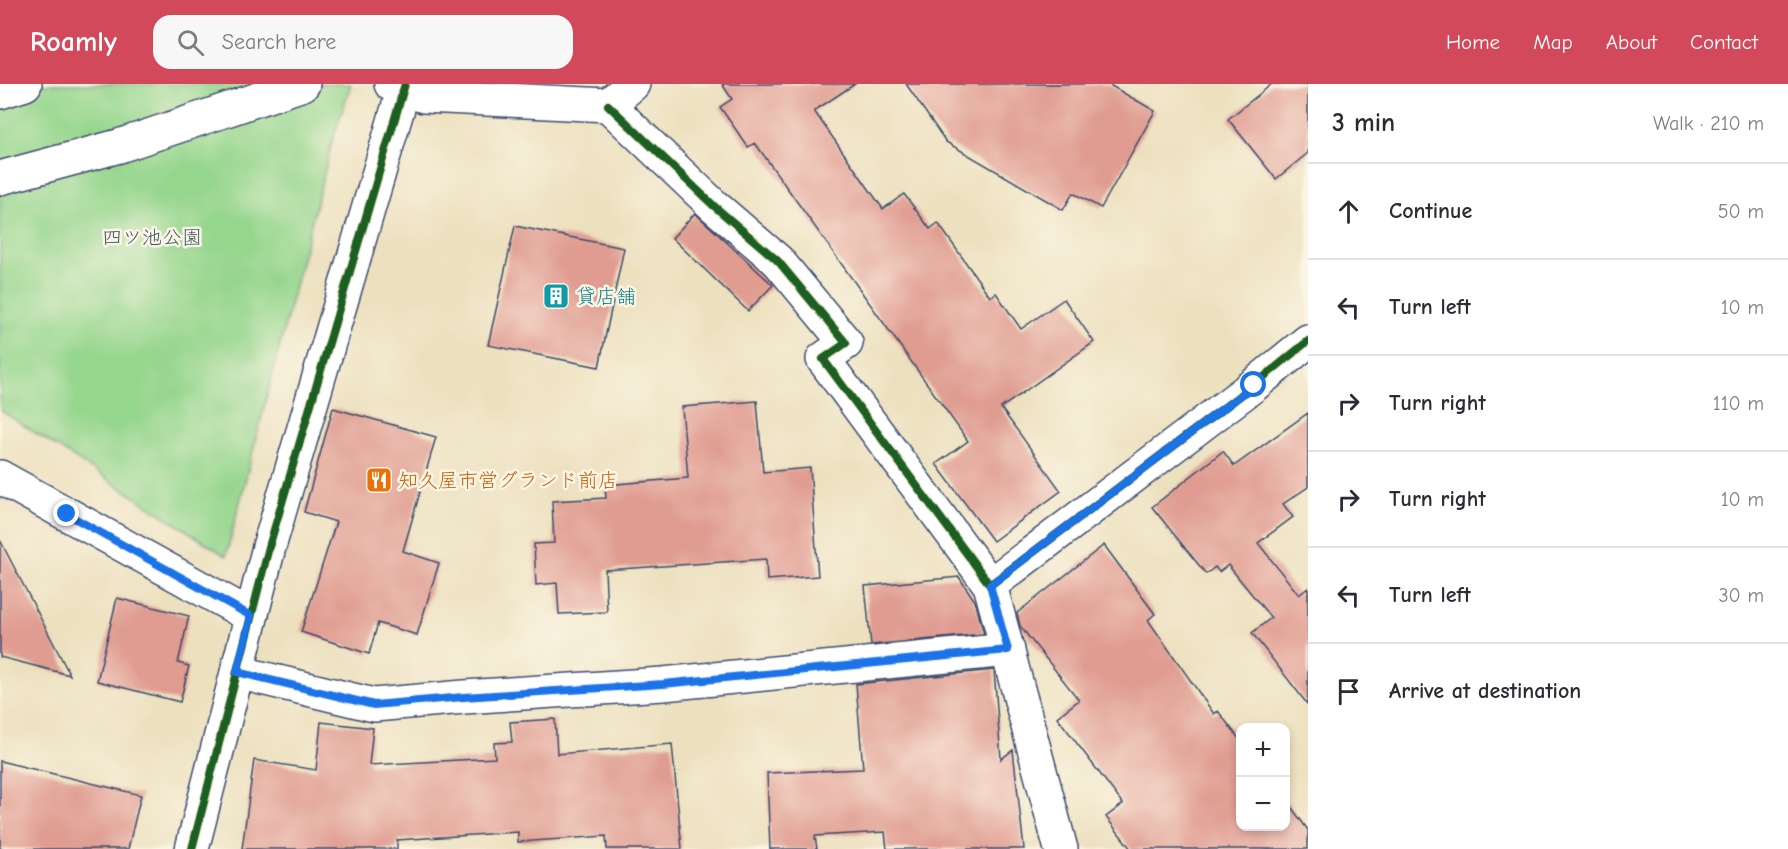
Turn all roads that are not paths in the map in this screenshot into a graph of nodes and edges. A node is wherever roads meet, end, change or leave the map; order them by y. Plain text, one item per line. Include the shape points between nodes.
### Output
1 (25, 84) edge
2 (303, 84) edge
3 (400, 85) edge
4 (0, 92) edge
5 (621, 94) edge
6 (0, 178) edge
7 (1308, 341) edge
8 (0, 477) edge
9 (990, 585) junction
10 (251, 616) junction
11 (1008, 650) junction
12 (237, 672) junction
13 (192, 849) edge
14 (1060, 849) edge

1 - 4 street
2 - 6 street via 119,146
3 - 5 street via 424,96
3 - 10 street
5 - 9 street via 714,206 778,261 846,343 823,360
7 - 9 street
8 - 10 street
9 - 11 street
10 - 12 street
11 - 12 street via 663,684 374,705
11 - 14 street
12 - 13 street

